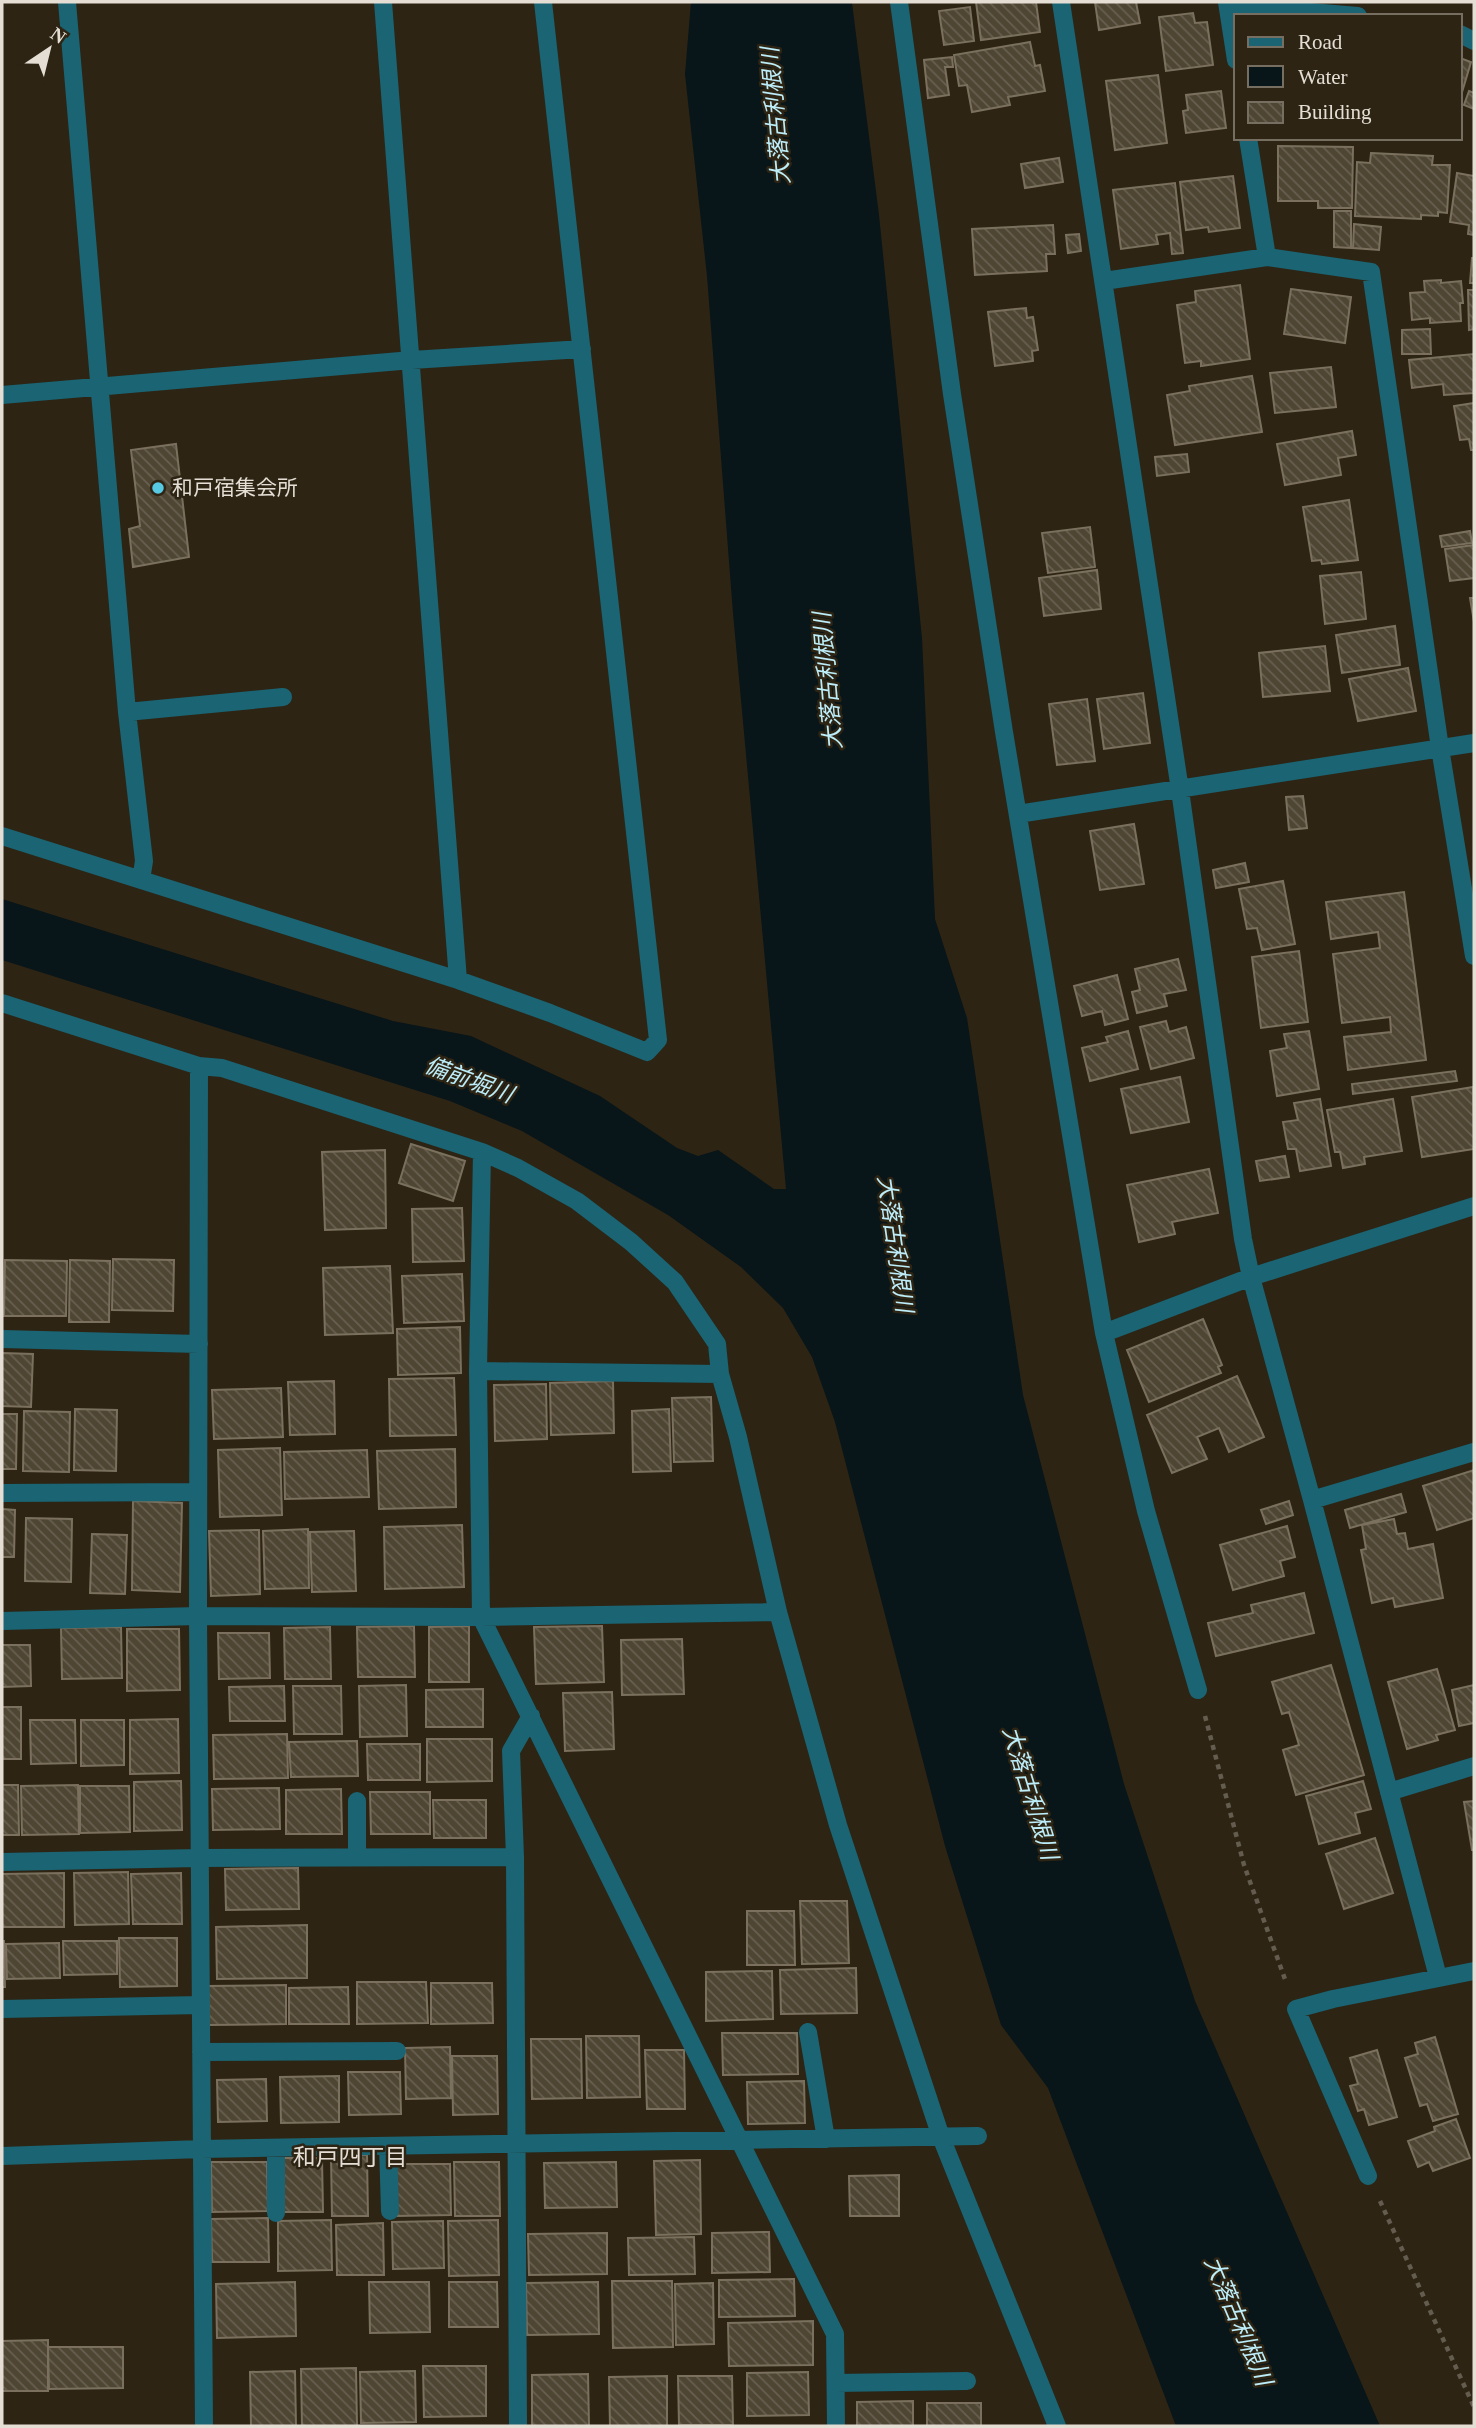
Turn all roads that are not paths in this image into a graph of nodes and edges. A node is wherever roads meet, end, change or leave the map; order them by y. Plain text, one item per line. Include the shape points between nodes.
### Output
1 (67, 2) edge
2 (383, 2) edge
3 (543, 2) edge
4 (899, 2) edge
5 (1061, 2) edge
6 (1227, 4) edge
7 (1335, 14) edge
8 (1234, 48) edge
9 (1248, 140) edge
10 (1267, 257) junction
11 (1104, 281) junction
12 (582, 349) junction
13 (412, 360) junction
14 (100, 386) junction
15 (2, 395) edge
16 (283, 697) dead end
17 (127, 712) junction
18 (1474, 743) edge
19 (1440, 748) junction
20 (1180, 790) junction
21 (1018, 814) junction
22 (2, 836) edge
23 (141, 880) junction
24 (1474, 956) edge
25 (458, 981) junction
26 (2, 1003) edge
27 (199, 1066) junction
28 (482, 1152) junction
29 (1474, 1206) edge
30 (1251, 1277) junction
31 (1104, 1333) junction
32 (2, 1339) edge
33 (199, 1344) junction
34 (478, 1371) junction
35 (720, 1374) junction
36 (1474, 1452) edge
37 (198, 1492) junction
38 (2, 1493) edge
39 (1312, 1500) junction
40 (778, 1612) junction
41 (198, 1616) junction
42 (481, 1617) junction
43 (2, 1621) edge
44 (1198, 1690) road end
45 (531, 1716) junction
46 (1474, 1766) edge
47 (1389, 1792) junction
48 (357, 1801) dead end
49 (357, 1857) junction
50 (515, 1857) junction
51 (200, 1858) junction
52 (2, 1862) edge
53 (1474, 1970) edge
54 (1438, 1977) junction
55 (200, 2005) junction
56 (2, 2009) edge
57 (808, 2032) dead end
58 (397, 2051) dead end
59 (201, 2052) junction
60 (978, 2136) dead end
61 (941, 2137) junction
62 (826, 2140) junction
63 (742, 2141) junction
64 (515, 2144) junction
65 (388, 2146) junction
66 (276, 2148) junction
67 (201, 2149) junction
68 (2, 2156) edge
69 (1368, 2176) road end
70 (390, 2211) dead end
71 (276, 2213) dead end
72 (967, 2381) dead end
73 (836, 2383) junction
74 (204, 2426) edge
75 (517, 2426) edge
76 (836, 2426) edge
77 (1057, 2426) edge

1 - 14 street
2 - 13 street
3 - 12 street
4 - 21 street via 954,408
5 - 11 street
6 - 7 street
6 - 8 street
9 - 10 street
10 - 11 street
10 - 19 street via 1371,272
11 - 20 street
12 - 13 street
12 - 25 street via 658,1040 647,1052
13 - 14 street
13 - 25 street
14 - 15 street
14 - 17 street
16 - 17 street
17 - 23 street via 144,861
18 - 19 street
19 - 20 street
19 - 24 street
20 - 21 street
20 - 30 street
21 - 31 street
22 - 23 street
23 - 25 street
26 - 27 street
27 - 28 street via 222,1068
27 - 33 street
28 - 34 street
28 - 35 street via 577,1201 675,1282 717,1344
29 - 30 street
30 - 31 street
30 - 39 street
31 - 44 street via 1146,1511
32 - 33 street
33 - 37 street
34 - 35 street
34 - 42 street
35 - 40 street
36 - 39 street
37 - 38 street
37 - 41 street
39 - 47 street
40 - 42 street
40 - 61 street via 838,1825
41 - 42 street
41 - 43 street
41 - 51 street
42 - 45 street
45 - 50 street via 511,1751
45 - 63 street
46 - 47 street
47 - 54 street
48 - 49 street
49 - 50 street
49 - 51 street
50 - 64 street
51 - 52 street
51 - 55 street
53 - 54 street
54 - 69 street via 1296,2009
55 - 56 street
55 - 59 street
57 - 62 street
58 - 59 street
59 - 67 street
60 - 61 street
61 - 62 street
61 - 77 street
62 - 63 street
63 - 64 street
63 - 73 street via 835,2334
64 - 65 street
64 - 75 street
65 - 66 street
65 - 70 street
66 - 67 street
66 - 71 street
67 - 68 street
67 - 74 street
72 - 73 street
73 - 76 street

